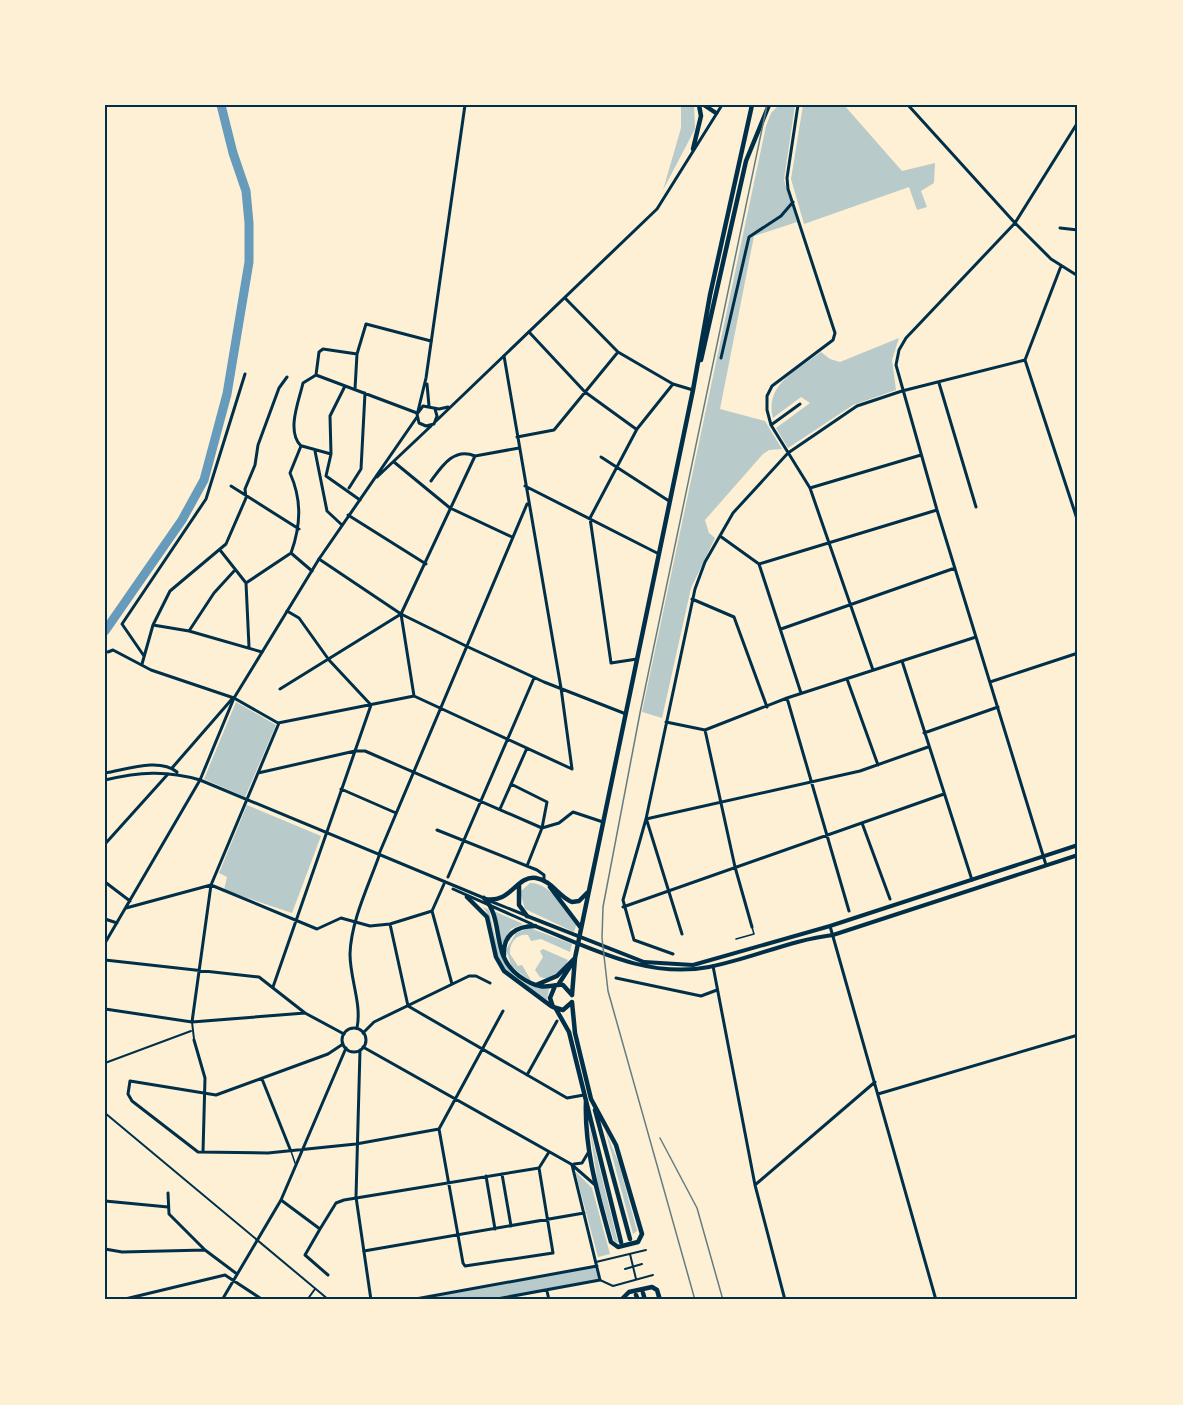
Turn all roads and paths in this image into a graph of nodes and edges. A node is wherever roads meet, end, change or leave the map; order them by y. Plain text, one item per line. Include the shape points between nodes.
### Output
1 (465, 105) edge
2 (699, 105) edge
3 (704, 105) edge
4 (722, 105) edge
5 (751, 105) edge
6 (769, 105) edge
7 (798, 105) edge
8 (908, 105) edge
9 (716, 113) junction
10 (1078, 122) edge
11 (693, 149) junction
12 (793, 202) junction
13 (1015, 223) junction
14 (1060, 228) dead end
15 (1078, 230) edge
16 (1061, 266) junction
17 (1078, 276) edge
18 (565, 298) junction
19 (529, 332) junction
20 (431, 341) junction
21 (618, 352) junction
22 (357, 354) junction
23 (504, 356) junction
24 (722, 358) dead end
25 (1025, 360) junction
26 (245, 374) dead end
27 (316, 375) junction
28 (287, 377) dead end
29 (426, 378) junction
30 (939, 382) junction
31 (673, 384) junction
32 (345, 386) junction
33 (355, 389) junction
34 (694, 390) junction
35 (902, 391) junction
36 (585, 392) junction
37 (365, 393) junction
38 (454, 403) junction
39 (800, 404) dead end
40 (429, 406) junction
41 (435, 409) junction
42 (417, 414) junction
43 (436, 421) junction
44 (771, 425) junction
45 (431, 426) junction
46 (637, 429) junction
47 (518, 437) junction
48 (301, 446) junction
49 (519, 447) junction
50 (315, 450) junction
51 (788, 453) junction
52 (331, 454) junction
53 (921, 455) junction
54 (475, 456) junction
55 (601, 457) dead end
56 (394, 462) junction
57 (617, 467) junction
58 (374, 480) junction
59 (431, 481) dead end
60 (231, 486) dead end
61 (525, 486) junction
62 (348, 488) dead end
63 (810, 488) junction
64 (246, 498) junction
65 (360, 500) junction
66 (528, 502) junction
67 (670, 502) junction
68 (976, 507) dead end
69 (450, 508) junction
70 (938, 510) junction
71 (348, 515) junction
72 (590, 518) junction
73 (1078, 522) edge
74 (342, 525) junction
75 (299, 529) junction
76 (720, 536) junction
77 (512, 537) junction
78 (829, 544) junction
79 (220, 550) junction
80 (291, 553) junction
81 (659, 554) junction
82 (319, 560) junction
83 (426, 564) junction
84 (759, 564) junction
85 (955, 568) junction
86 (235, 570) junction
87 (312, 571) junction
88 (246, 583) junction
89 (692, 599) junction
90 (850, 605) junction
91 (286, 611) junction
92 (401, 614) junction
93 (153, 625) junction
94 (781, 629) junction
95 (189, 632) junction
96 (976, 637) junction
97 (466, 646) junction
98 (249, 647) junction
99 (108, 652) dead end
100 (262, 652) junction
101 (1078, 653) edge
102 (144, 656) junction
103 (637, 659) junction
104 (329, 660) junction
105 (902, 661) junction
106 (142, 664) junction
107 (873, 670) junction
108 (534, 677) junction
109 (847, 679) junction
110 (990, 682) junction
111 (561, 688) junction
112 (280, 689) dead end
113 (802, 694) junction
114 (414, 696) junction
115 (234, 698) junction
116 (787, 699) junction
117 (370, 705) junction
118 (767, 707) junction
119 (998, 707) junction
120 (440, 708) junction
121 (626, 714) junction
122 (666, 722) junction
123 (279, 723) junction
124 (705, 730) junction
125 (924, 733) junction
126 (508, 739) junction
127 (928, 747) junction
128 (527, 748) junction
129 (355, 751) junction
130 (878, 765) junction
131 (172, 768) junction
132 (413, 771) junction
133 (105, 773) edge
134 (169, 773) junction
135 (258, 773) junction
136 (178, 774) junction
137 (105, 780) edge
138 (200, 780) junction
139 (811, 782) junction
140 (511, 784) junction
141 (341, 789) junction
142 (944, 794) junction
143 (247, 800) junction
144 (720, 801) junction
145 (481, 802) junction
146 (500, 810) junction
147 (396, 813) junction
148 (646, 819) junction
149 (603, 822) junction
150 (862, 823) junction
151 (542, 828) junction
152 (438, 830) dead end
153 (327, 834) junction
154 (827, 835) junction
155 (464, 842) junction
156 (105, 844) edge
157 (1078, 845) edge
158 (1078, 855) edge
159 (379, 856) junction
160 (1043, 856) junction
161 (1046, 865) junction
162 (527, 866) junction
163 (735, 867) junction
164 (448, 877) dead end
165 (972, 880) junction
166 (105, 882) edge
167 (545, 882) junction
168 (444, 884) junction
169 (211, 885) junction
170 (519, 885) junction
171 (590, 888) junction
172 (667, 891) junction
173 (467, 897) junction
174 (484, 898) junction
175 (890, 899) dead end
176 (130, 901) junction
177 (491, 907) junction
178 (623, 907) junction
179 (126, 908) junction
180 (432, 911) junction
181 (849, 911) dead end
182 (527, 916) junction
183 (105, 919) edge
184 (298, 920) junction
185 (356, 922) junction
186 (117, 923) junction
187 (390, 924) junction
188 (535, 926) junction
189 (830, 926) junction
190 (752, 927) joint
191 (581, 930) junction
192 (682, 934) dead end
193 (833, 935) junction
194 (736, 939) dead end
195 (105, 943) edge
196 (672, 954) dead end
197 (575, 958) junction
198 (105, 960) edge
199 (507, 966) junction
200 (712, 966) junction
201 (200, 970) junction
202 (616, 978) dead end
203 (490, 983) dead end
204 (452, 984) junction
205 (535, 985) junction
206 (557, 985) junction
207 (273, 987) junction
208 (717, 990) junction
209 (572, 994) junction
210 (572, 1002) junction
211 (408, 1006) junction
212 (554, 1007) junction
213 (105, 1009) edge
214 (503, 1011) dead end
215 (305, 1013) junction
216 (192, 1022) junction
217 (557, 1022) dead end
218 (357, 1028) junction
219 (192, 1031) junction
220 (363, 1032) junction
221 (344, 1034) junction
222 (1078, 1035) edge
223 (194, 1040) joint
224 (343, 1044) junction
225 (346, 1048) junction
226 (362, 1048) junction
227 (482, 1050) junction
228 (105, 1063) edge
229 (527, 1075) junction
230 (262, 1078) junction
231 (875, 1082) junction
232 (878, 1094) junction
233 (203, 1095) junction
234 (587, 1098) junction
235 (456, 1099) junction
236 (105, 1113) edge
237 (440, 1129) junction
238 (356, 1144) junction
239 (290, 1149) junction
240 (304, 1149) junction
241 (589, 1151) junction
242 (203, 1152) junction
243 (549, 1152) junction
244 (572, 1164) junction
245 (296, 1167) junction
246 (539, 1168) junction
247 (502, 1174) junction
248 (486, 1176) junction
249 (448, 1182) junction
250 (595, 1185) junction
251 (755, 1185) junction
252 (168, 1193) dead end
253 (356, 1197) junction
254 (281, 1200) junction
255 (105, 1201) edge
256 (168, 1207) junction
257 (584, 1213) junction
258 (549, 1220) junction
259 (511, 1226) junction
260 (495, 1228) junction
261 (320, 1229) junction
262 (458, 1235) junction
263 (630, 1239) dead end
264 (258, 1240) junction
265 (621, 1242) dead end
266 (105, 1249) edge
267 (206, 1250) junction
268 (646, 1250) dead end
269 (363, 1251) junction
270 (630, 1254) junction
271 (597, 1264) junction
272 (642, 1264) dead end
273 (633, 1266) junction
274 (625, 1269) dead end
275 (237, 1274) junction
276 (225, 1275) junction
277 (328, 1275) dead end
278 (653, 1275) dead end
279 (636, 1279) junction
280 (600, 1280) junction
281 (234, 1281) junction
282 (315, 1289) junction
283 (547, 1291) junction
284 (643, 1293) dead end
285 (371, 1299) edge
286 (121, 1300) edge
287 (222, 1300) edge
288 (263, 1300) edge
289 (307, 1300) edge
290 (328, 1300) edge
291 (365, 1300) edge
292 (410, 1300) edge
293 (491, 1300) edge
294 (549, 1300) edge
295 (621, 1300) edge
296 (645, 1300) edge
297 (660, 1300) edge
298 (784, 1300) edge
299 (936, 1300) edge

1 - 20 street
2 - 11 main road via 701,117
3 - 9 main road
4 - 9 street
5 - 34 main road
6 - 34 main road via 751,143
7 - 12 street via 787,178
8 - 13 street
9 - 11 street
10 - 13 street
11 - 18 street via 657,208
12 - 24 street via 781,216 748,237
12 - 44 street via 835,333 833,340 772,386 766,410
13 - 16 street
13 - 35 street via 906,338 896,365
14 - 15 street
16 - 17 street
16 - 25 street
18 - 19 street
18 - 21 street
19 - 23 street
19 - 36 street
20 - 22 street via 366,324
20 - 29 street
21 - 31 street
21 - 36 street
22 - 27 street via 323,349 319,352
22 - 33 street
23 - 38 street
23 - 47 street
25 - 30 street
25 - 73 street
26 - 102 street via 206,499 122,624
27 - 32 street
27 - 48 street via 303,383 297,409 294,433
28 - 64 street via 279,388 258,445
29 - 40 street
29 - 42 street
30 - 35 street
30 - 68 street
31 - 34 street
31 - 46 street
32 - 33 street
32 - 52 street via 330,416
33 - 37 street
34 - 67 main road
35 - 51 street via 857,406
35 - 53 street
36 - 46 street
36 - 47 street via 555,430
37 - 42 street
37 - 62 street via 361,469
38 - 41 street
38 - 43 street
39 - 44 street
40 - 41 street
40 - 42 street
41 - 43 street
42 - 45 street via 422,425
42 - 58 street
43 - 45 street
44 - 51 street
45 - 56 street
46 - 57 street
47 - 49 street
48 - 50 street
48 - 75 street via 290,473 298,492
49 - 54 street
49 - 61 street
50 - 52 street
50 - 74 street via 327,511
51 - 63 street
51 - 76 street via 732,513
52 - 65 street via 326,476
53 - 63 street
53 - 70 street
54 - 59 street via 467,453 452,457
54 - 69 street
55 - 57 street
56 - 58 street
56 - 69 street
57 - 67 street
57 - 72 street
58 - 65 street
60 - 64 street
61 - 66 street
61 - 72 street
63 - 78 street
64 - 75 street
64 - 79 street via 230,537
65 - 71 street
66 - 77 street
66 - 111 street
67 - 81 main road
69 - 77 street
69 - 83 street
70 - 78 street
70 - 85 street
71 - 74 street
71 - 83 street
72 - 81 street
72 - 103 street via 611,663
74 - 82 street
75 - 80 street
76 - 84 street
76 - 89 street via 705,562
77 - 97 street
78 - 84 street
78 - 90 street
79 - 86 street
79 - 93 street via 170,591
80 - 87 street
80 - 88 street
81 - 103 main road
82 - 87 street
82 - 92 street
83 - 92 street
84 - 94 street
85 - 90 street
85 - 96 street
86 - 88 street
86 - 95 street via 214,593
87 - 91 street
88 - 98 street
89 - 118 street via 734,617
89 - 122 street
90 - 94 street
90 - 107 street
91 - 100 street
91 - 104 street via 299,618
92 - 97 street
92 - 104 street
92 - 114 street
93 - 95 street
93 - 102 street
94 - 113 street
95 - 98 street
96 - 105 street
96 - 110 street
97 - 108 street
97 - 120 street
98 - 100 street
99 - 106 street via 119,652
100 - 115 street
101 - 110 street
102 - 106 street
103 - 121 main road
104 - 112 street
104 - 117 street
105 - 107 street
105 - 125 street
106 - 115 street
107 - 109 street
108 - 111 street
108 - 126 street
109 - 113 street
109 - 130 street
110 - 119 street
111 - 121 street
111 - 128 street via 572,770
113 - 116 street
114 - 117 street
114 - 120 street
115 - 123 street
115 - 131 street
115 - 138 street
116 - 118 street
116 - 139 street
117 - 123 street
117 - 129 street
118 - 124 street
119 - 125 street
119 - 160 street
120 - 126 street
120 - 132 street
121 - 149 main road
122 - 124 street
122 - 148 street
123 - 135 street
124 - 144 street
125 - 127 street
126 - 128 street
126 - 145 street
127 - 130 street
127 - 142 street
128 - 140 street
129 - 132 street via 365,751
129 - 135 street
129 - 141 street
130 - 139 street
131 - 133 street via 144,766
131 - 136 street
132 - 145 street
132 - 147 street
134 - 136 street
134 - 137 street via 142,772
134 - 156 street
135 - 143 street
136 - 138 street
138 - 143 street
138 - 176 street
139 - 144 street
139 - 154 street
140 - 146 street
140 - 151 street via 548,802
141 - 147 street
141 - 153 street
142 - 150 street
142 - 165 street
143 - 153 street
143 - 169 street
144 - 148 street
144 - 163 street
145 - 146 street
145 - 155 street
146 - 151 street
147 - 159 street
148 - 172 street
148 - 178 street
149 - 151 street via 573,812 559,823
149 - 171 main road
150 - 154 street
150 - 175 street
151 - 162 street
152 - 155 street
153 - 159 street
153 - 184 street
154 - 163 street
154 - 181 street
155 - 162 street
155 - 164 street
157 - 160 main road
158 - 161 main road
159 - 168 street
159 - 185 street
160 - 161 street
160 - 165 main road
161 - 193 main road
162 - 167 street via 542,873
163 - 172 street
163 - 190 street
165 - 189 main road
166 - 176 street
167 - 170 main road via 530,878
167 - 171 main road via 572,902 582,899
167 - 191 main road via 577,919
168 - 173 street
168 - 174 street
168 - 180 street
169 - 179 street
169 - 184 street
169 - 201 street
170 - 174 main road via 500,899
170 - 182 main road via 518,902
171 - 191 main road
172 - 178 street
172 - 192 street
173 - 177 street
173 - 212 main road via 487,917 496,957 504,971
174 - 177 main road
174 - 182 street
176 - 179 street
177 - 188 street
177 - 199 main road
178 - 196 street via 634,940
179 - 186 street
180 - 187 street
180 - 204 street
182 - 189 main road via 634,959 674,965 711,962
183 - 186 street
184 - 185 street via 317,929 340,918
184 - 207 street
185 - 187 street via 370,926
185 - 218 street via 350,956
186 - 195 street
187 - 211 street
188 - 199 main road via 518,928 508,936 504,948
188 - 200 main road via 642,967 671,971
189 - 193 street
190 - 194 lane via 754,934
191 - 197 main road
193 - 200 main road
193 - 231 street
197 - 205 main road via 557,976
197 - 206 main road
197 - 209 main road
198 - 201 street
199 - 205 main road
200 - 208 street
201 - 207 street via 259,977
201 - 216 street
202 - 208 street via 701,996
203 - 204 street via 469,976
204 - 211 street
205 - 206 main road
206 - 209 main road via 565,986
206 - 212 main road via 550,995
207 - 215 street
208 - 251 street
209 - 210 main road
210 - 212 main road via 565,1009
210 - 234 main road
211 - 220 street
211 - 227 street
212 - 234 main road via 569,1032
213 - 216 street
214 - 227 street
215 - 216 street
215 - 221 street
216 - 219 street
217 - 229 street
218 - 220 street
218 - 221 street
219 - 223 street
219 - 228 street
220 - 226 street via 366,1039
221 - 224 street
222 - 232 street
223 - 233 street via 205,1078
224 - 225 street
224 - 230 street via 328,1054
225 - 226 street
225 - 240 street
226 - 235 street
226 - 238 street
227 - 229 street
227 - 235 street
229 - 234 street via 567,1098
230 - 233 street via 216,1095
230 - 239 street
231 - 232 street
231 - 251 street
232 - 299 street
233 - 242 street
233 - 242 street via 130,1081 132,1101 191,1149
234 - 241 main road
234 - 250 main road via 616,1145 642,1234 638,1242 618,1247 613,1244
234 - 263 main road
234 - 265 main road
235 - 237 street
235 - 243 street
236 - 264 street
237 - 238 street
237 - 249 street
238 - 240 street
238 - 253 street
239 - 240 street
239 - 242 street via 268,1153
239 - 245 lane
240 - 245 street
241 - 244 street via 582,1163
241 - 250 main road
243 - 244 street
243 - 246 street
244 - 250 street
244 - 257 street
245 - 254 street
246 - 247 street
246 - 258 street
247 - 248 street
247 - 259 street
248 - 249 street
248 - 260 street
249 - 253 street
249 - 262 street
251 - 298 street
252 - 256 street
253 - 261 street via 336,1203
253 - 269 street
254 - 261 street
254 - 264 street
255 - 256 street
256 - 267 street via 169,1214
257 - 258 street
257 - 271 street
258 - 259 street
258 - 262 street via 553,1253 469,1267 462,1263
259 - 260 street
260 - 262 street
261 - 277 street via 305,1255
262 - 269 street
264 - 275 street
264 - 282 street
266 - 267 street
267 - 275 street
268 - 270 street
269 - 285 street
270 - 271 street
270 - 273 street
271 - 280 street
271 - 292 street
272 - 273 street
273 - 274 street
273 - 279 street
275 - 276 street
275 - 281 street
276 - 281 street
276 - 286 street
278 - 279 street
279 - 280 street via 613,1286
280 - 283 street
281 - 287 street
281 - 288 street
282 - 289 street
282 - 290 street
283 - 293 street
283 - 294 street
284 - 296 main road
285 - 291 street
295 - 297 main road via 629,1292 652,1287

